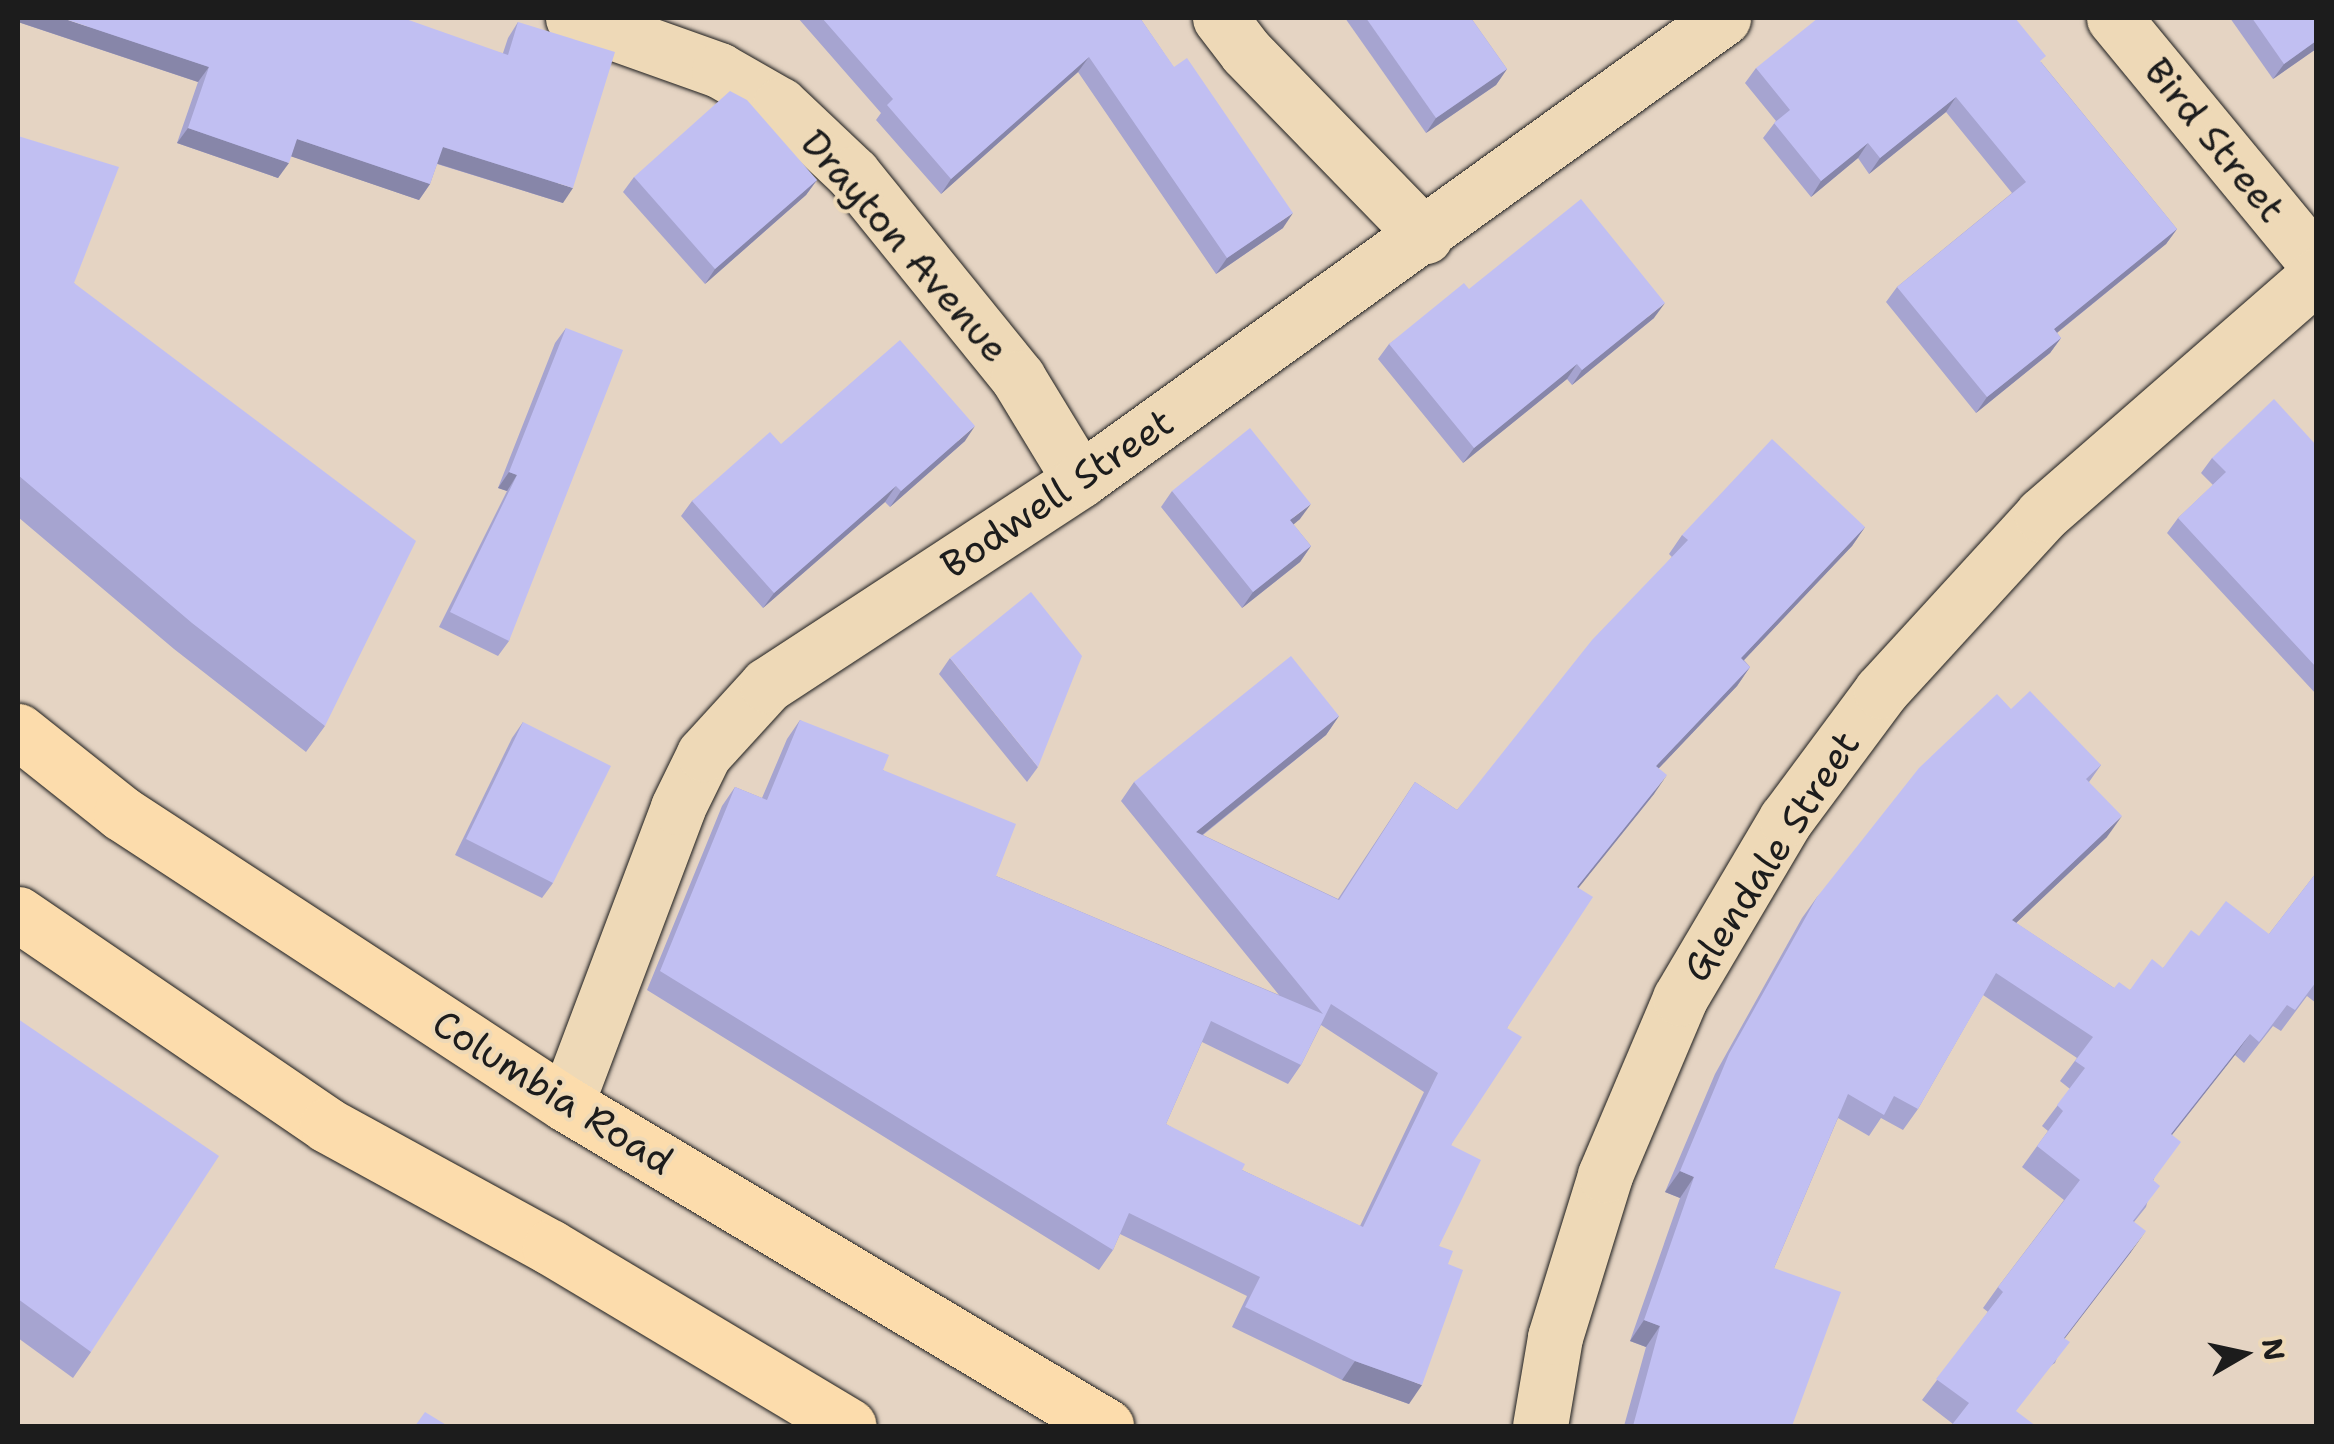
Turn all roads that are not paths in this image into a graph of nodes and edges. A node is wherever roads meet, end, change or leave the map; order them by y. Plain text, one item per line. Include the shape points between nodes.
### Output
1 (573, 18) edge
2 (1220, 18) edge
3 (1723, 18) edge
4 (2114, 18) edge
5 (1425, 236) junction
6 (2316, 263) edge
7 (2316, 276) edge
8 (1080, 480) junction
9 (18, 731) edge
10 (18, 914) edge
11 (566, 1104) junction
12 (849, 1426) edge
13 (1106, 1426) edge
14 (1540, 1426) edge

1 - 8 street, Drayton Avenue via 719,70 780,105 853,174 1018,378
2 - 5 street
3 - 5 street, Bodwell Street
4 - 6 street, Bird Street
5 - 8 street, Bodwell Street
7 - 14 street, Glendale Street via 2042,515 1881,691 1786,820 1680,998 1604,1175 1555,1337
8 - 11 street, Bodwell Street via 767,686 704,754
9 - 11 main road, Columbia Road via 121,814
10 - 12 main road via 327,1125 550,1247
11 - 13 main road, Columbia Road

